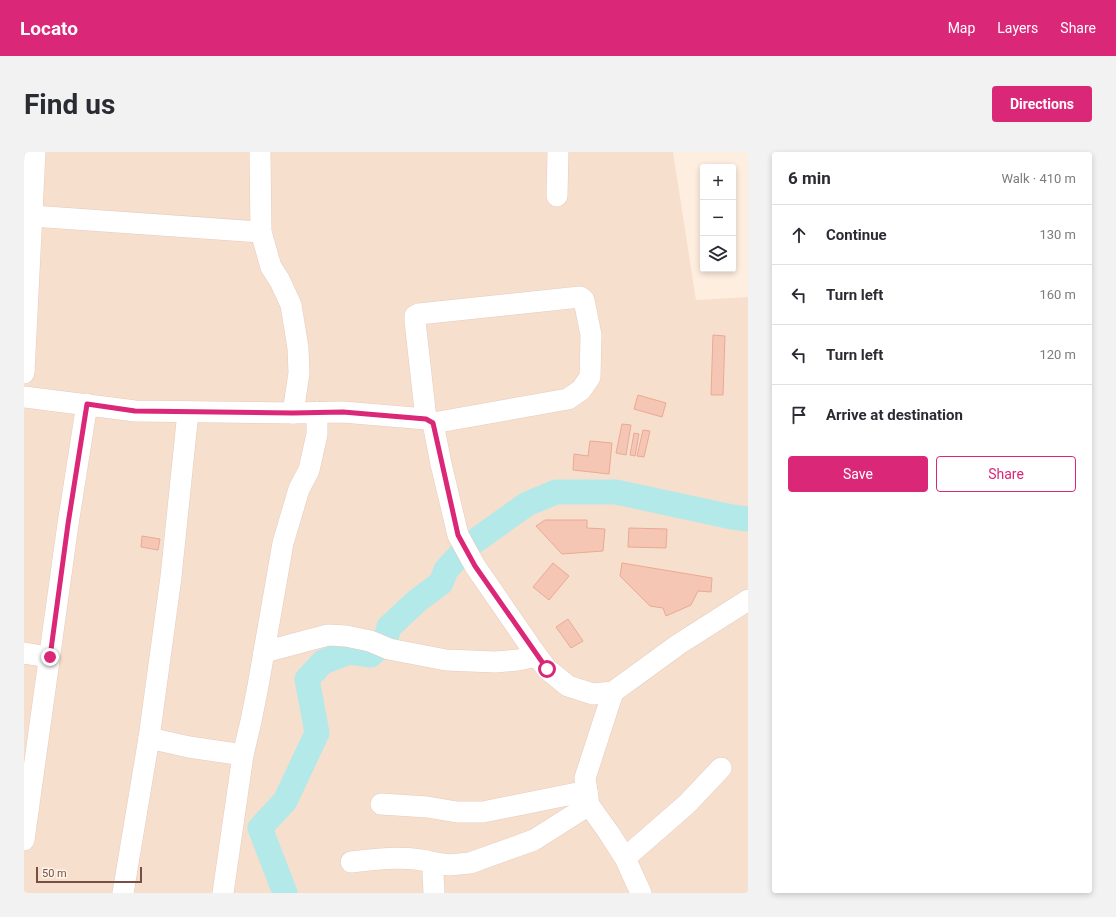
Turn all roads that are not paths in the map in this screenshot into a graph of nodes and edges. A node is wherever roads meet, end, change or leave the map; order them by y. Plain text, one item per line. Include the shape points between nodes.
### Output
1 (35, 152) edge
2 (260, 152) edge
3 (558, 152) edge
4 (557, 196) dead end
5 (32, 216) junction
6 (261, 232) junction
7 (24, 373) edge
8 (24, 397) edge
9 (87, 404) junction
10 (188, 412) junction
11 (317, 412) junction
12 (293, 413) junction
13 (430, 421) junction
14 (748, 600) edge
15 (264, 652) junction
16 (24, 653) edge
17 (537, 656) junction
18 (50, 657) junction
19 (613, 692) junction
20 (148, 738) junction
21 (243, 755) junction
22 (721, 768) dead end
23 (588, 798) junction
24 (381, 804) dead end
25 (24, 840) edge
26 (625, 858) junction
27 (351, 862) dead end
28 (435, 863) junction
29 (123, 893) edge
30 (222, 893) edge
31 (434, 893) edge
32 (641, 893) edge

1 - 5 street
2 - 6 street
3 - 4 street
5 - 6 street
5 - 7 street
6 - 12 street via 271,267 291,305 299,373
8 - 9 street
9 - 10 street via 135,411
9 - 18 street
10 - 12 street
10 - 20 street via 171,577
11 - 12 street
11 - 13 street via 343,412
11 - 15 street via 317,434 309,470 299,488 283,543
13 - 13 street via 415,316 568,298 580,297 584,300 591,335 590,378 582,390 568,398
13 - 17 street via 458,535 475,566
14 - 19 street via 679,644
15 - 17 street via 328,635 346,636 446,660 495,662
15 - 21 street
16 - 18 street
17 - 19 street via 547,669 568,686 593,694
18 - 25 street
19 - 23 street via 585,778
20 - 21 street
20 - 29 street
21 - 30 street
22 - 26 street via 687,804
23 - 24 street via 483,812 457,812
23 - 26 street
23 - 28 street via 534,840 470,863
26 - 32 street
27 - 28 street via 390,858 421,859
28 - 31 street

